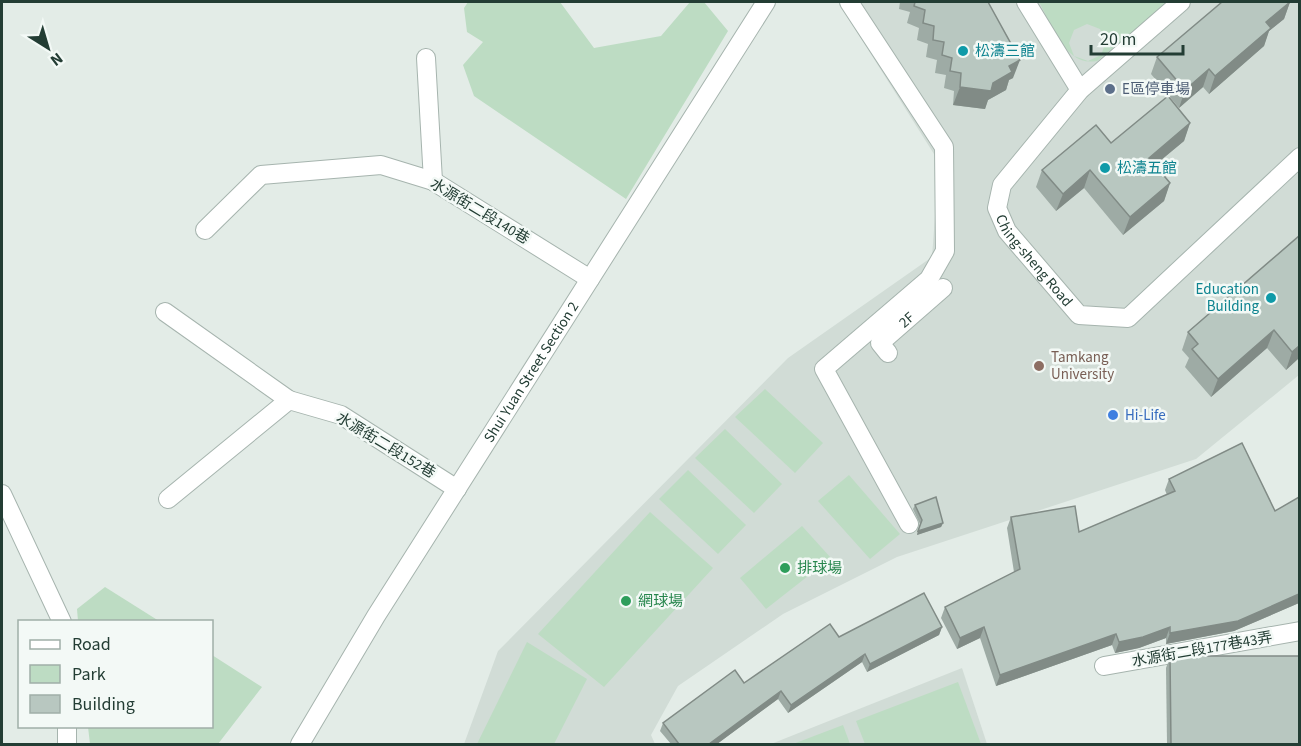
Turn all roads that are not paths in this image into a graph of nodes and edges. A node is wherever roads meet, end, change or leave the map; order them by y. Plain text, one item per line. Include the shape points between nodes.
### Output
1 (766, 2) edge
2 (849, 2) edge
3 (1026, 2) edge
4 (1181, 2) edge
5 (426, 58) dead end
6 (1080, 90) junction
7 (1299, 158) edge
8 (433, 181) junction
9 (205, 230) dead end
10 (945, 251) junction
11 (590, 279) junction
12 (943, 288) junction
13 (936, 311) dead end
14 (165, 312) dead end
15 (888, 353) dead end
16 (289, 400) junction
17 (457, 489) junction
18 (2, 495) edge
19 (168, 499) dead end
20 (909, 524) dead end
21 (62, 620) edge
22 (1299, 631) edge
23 (1104, 666) dead end
24 (67, 728) edge
25 (67, 744) edge
26 (300, 744) edge

1 - 11 street, Shui Yuan Street Section 2
2 - 10 street via 944,147
3 - 6 street
4 - 6 street, Ching-sheng Road
5 - 8 street
6 - 7 street, Ching-sheng Road via 1002,185 998,208 1007,231 1079,315 1128,318
8 - 9 street, 水源街二段140巷 via 381,165 261,175
8 - 11 street, 水源街二段140巷
10 - 12 street
10 - 20 street via 929,279 824,369
11 - 17 street, Shui Yuan Street Section 2
12 - 13 street
12 - 15 street, 2F via 880,343
14 - 16 street, 水源街二段152巷
16 - 17 street, 水源街二段152巷 via 341,415
16 - 19 street
17 - 26 street, Shui Yuan Street Section 2
18 - 21 street
22 - 23 street, 水源街二段177巷43弄
24 - 25 street

